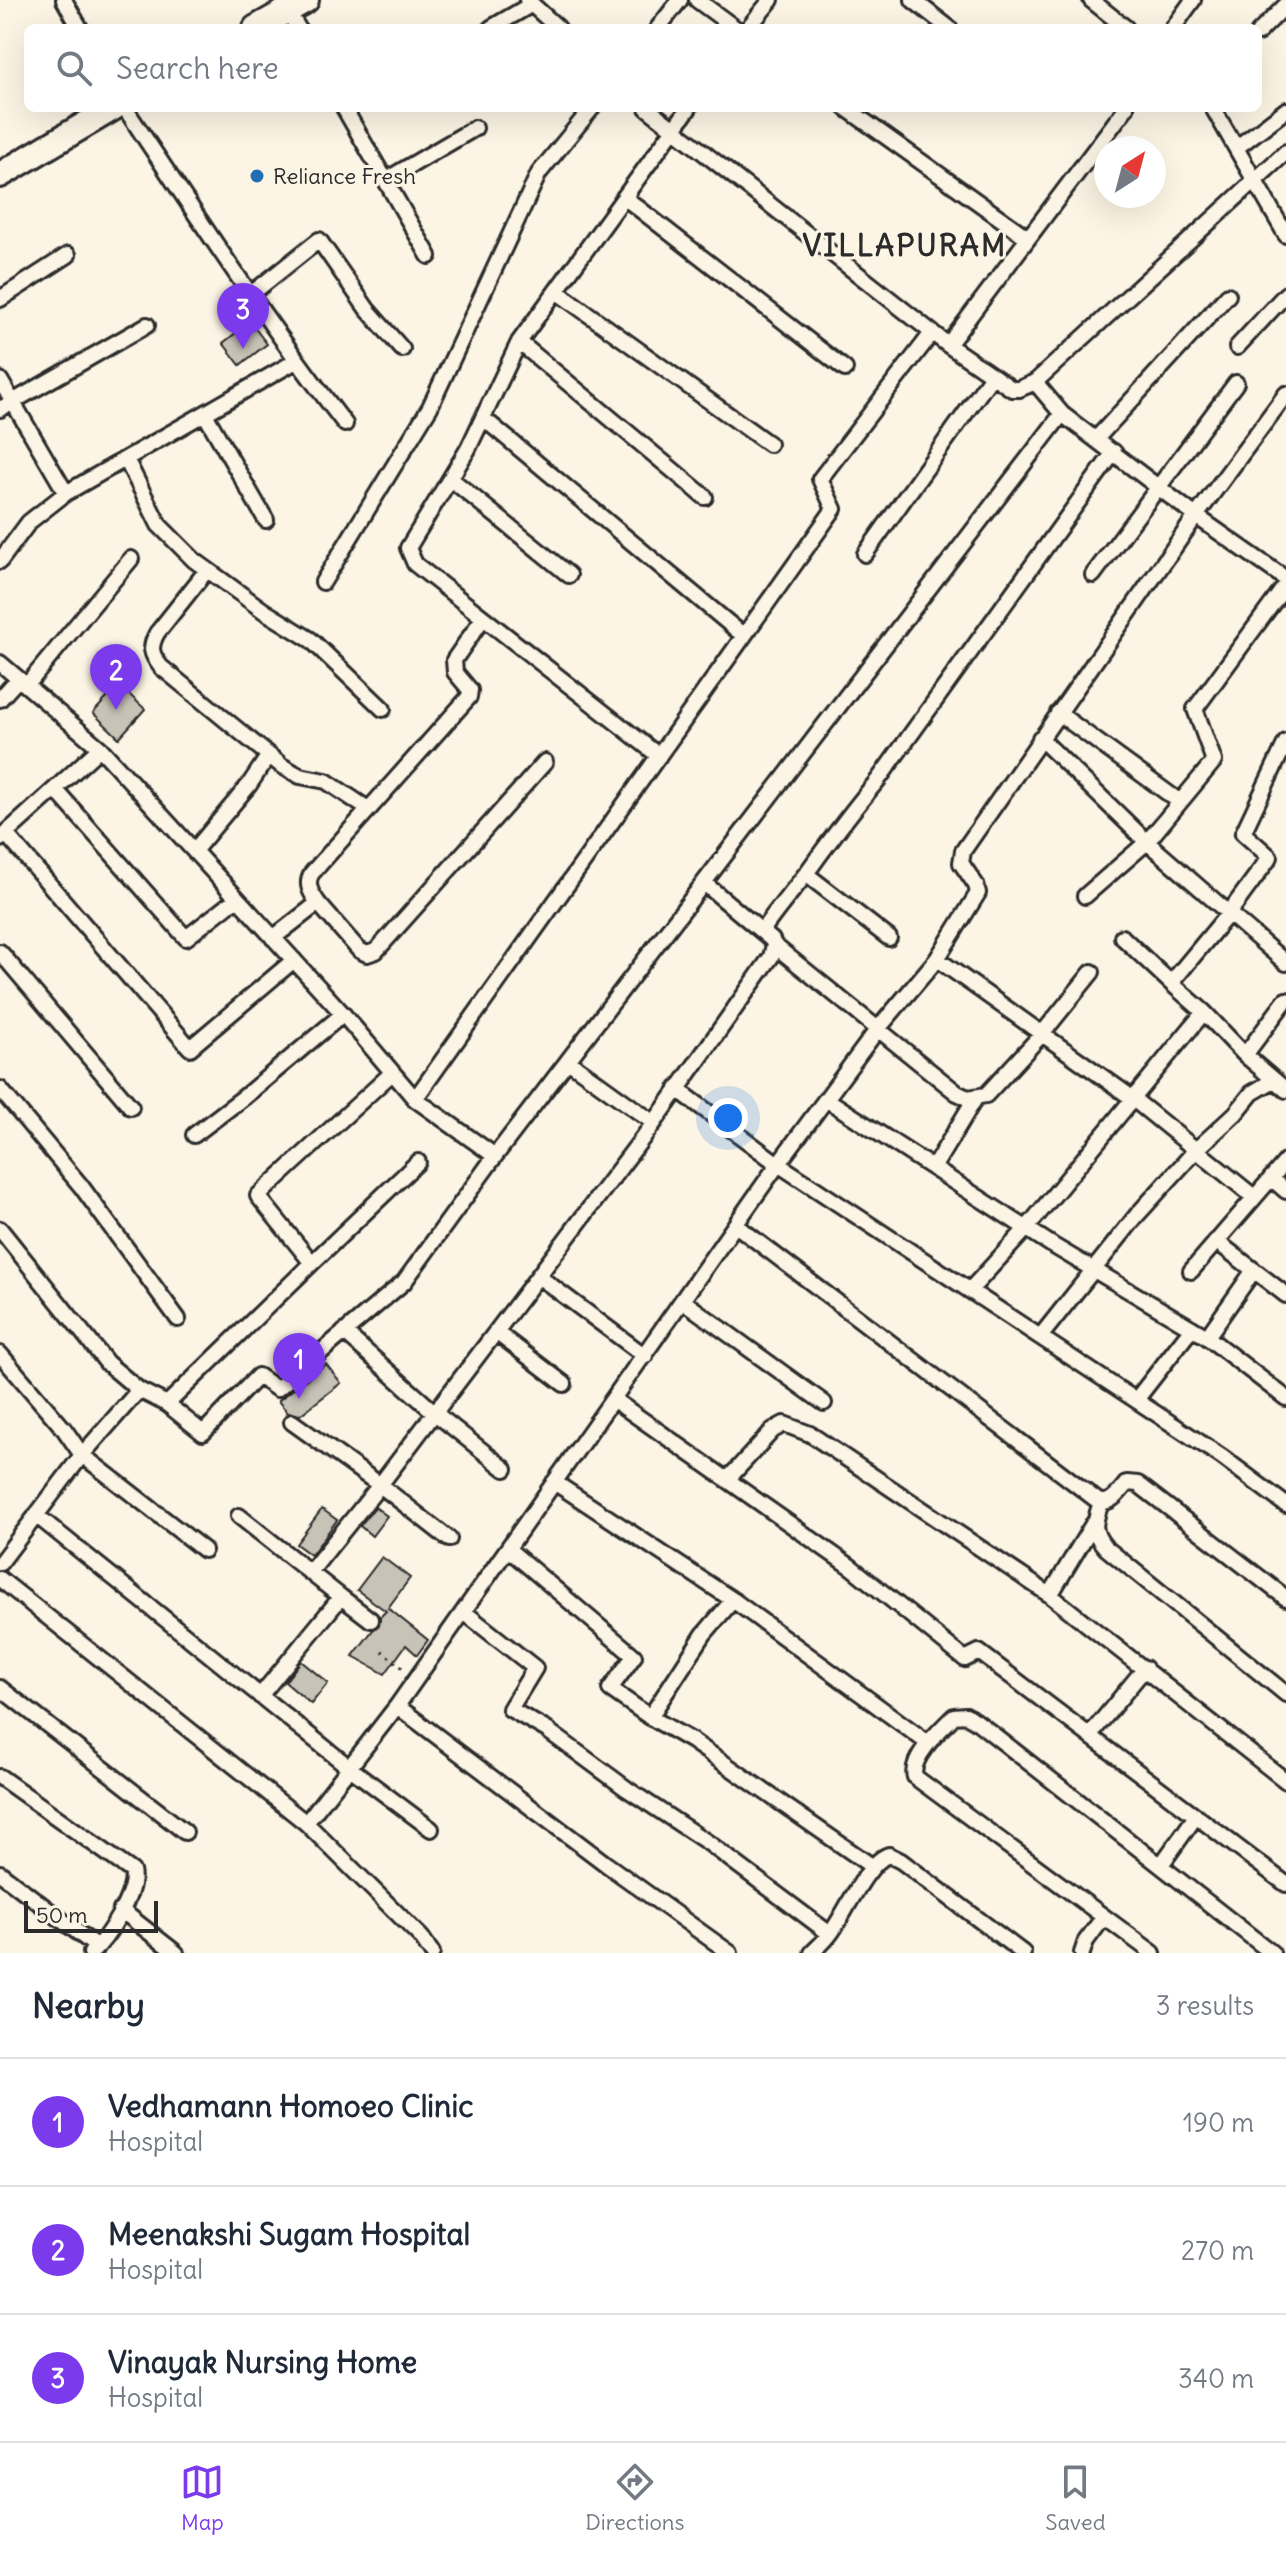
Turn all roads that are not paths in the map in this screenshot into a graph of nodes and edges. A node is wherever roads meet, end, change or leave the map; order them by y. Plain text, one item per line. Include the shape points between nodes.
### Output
1 (64, 0) edge
2 (680, 0) edge
3 (697, 0) edge
4 (771, 0) edge
5 (913, 0) edge
6 (1091, 0) edge
7 (1193, 0) edge
8 (530, 2) edge
9 (1286, 5) edge
10 (297, 13) edge
11 (78, 24) edge
12 (267, 24) edge
13 (497, 24) edge
14 (554, 24) edge
15 (661, 24) edge
16 (730, 24) edge
17 (751, 24) edge
18 (944, 24) edge
19 (1121, 24) edge
20 (1176, 24) edge
21 (1262, 29) edge
22 (1286, 110) edge
23 (106, 112) edge
24 (128, 112) edge
25 (346, 112) edge
26 (589, 112) edge
27 (652, 112) edge
28 (686, 112) edge
29 (852, 112) edge
30 (1123, 112) edge
31 (1215, 112) edge
32 (475, 128) dead end
33 (674, 129) junction
34 (1236, 148) junction
35 (1286, 152) edge
36 (0, 175) edge
37 (386, 180) junction
38 (1253, 181) junction
39 (624, 197) junction
40 (1280, 212) edge
41 (1286, 235) edge
42 (1028, 238) junction
43 (68, 255) dead end
44 (429, 256) dead end
45 (556, 291) junction
46 (1286, 294) edge
47 (250, 295) junction
48 (1228, 295) dead end
49 (0, 299) edge
50 (147, 325) dead end
51 (932, 333) junction
52 (519, 342) junction
53 (948, 345) junction
54 (1237, 347) dead end
55 (402, 349) dead end
56 (296, 361) junction
57 (845, 369) dead end
58 (992, 376) junction
59 (0, 380) edge
60 (1035, 382) junction
61 (1236, 383) dead end
62 (1286, 394) edge
63 (6, 405) edge
64 (205, 414) junction
65 (1062, 414) junction
66 (483, 418) junction
67 (345, 424) dead end
68 (1096, 439) junction
69 (769, 444) dead end
70 (1114, 452) junction
71 (126, 459) junction
72 (451, 479) junction
73 (1159, 488) junction
74 (66, 493) junction
75 (705, 497) dead end
76 (1196, 516) junction
77 (266, 520) dead end
78 (865, 554) dead end
79 (131, 559) dead end
80 (0, 561) edge
81 (207, 570) junction
82 (569, 575) dead end
83 (1093, 575) dead end
84 (323, 582) dead end
85 (1286, 582) edge
86 (483, 618) junction
87 (744, 636) junction
88 (0, 663) edge
89 (22, 682) junction
90 (0, 699) edge
91 (383, 709) dead end
92 (1058, 713) junction
93 (1040, 738) junction
94 (1286, 742) edge
95 (100, 748) junction
96 (269, 755) junction
97 (659, 756) junction
98 (545, 762) dead end
99 (55, 789) junction
100 (1180, 802) junction
101 (368, 809) junction
102 (3, 837) edge
103 (1147, 842) junction
104 (194, 851) junction
105 (806, 874) junction
106 (704, 883) junction
107 (1085, 896) dead end
108 (237, 898) junction
109 (318, 903) junction
110 (1229, 913) junction
111 (762, 931) junction
112 (1122, 937) dead end
113 (273, 938) junction
114 (889, 938) dead end
115 (774, 945) junction
116 (0, 952) edge
117 (937, 959) junction
118 (294, 960) junction
119 (1286, 963) edge
120 (1092, 972) dead end
121 (1171, 983) junction
122 (1286, 1000) edge
123 (1204, 1012) junction
124 (343, 1014) junction
125 (877, 1030) junction
126 (1042, 1034) junction
127 (1245, 1055) junction
128 (568, 1061) junction
129 (392, 1073) junction
130 (1274, 1080) junction
131 (0, 1089) edge
132 (677, 1089) junction
133 (1286, 1090) edge
134 (976, 1097) junction
135 (1132, 1098) junction
136 (415, 1099) junction
137 (826, 1099) junction
138 (131, 1107) dead end
139 (654, 1123) junction
140 (194, 1135) dead end
141 (1196, 1150) junction
142 (495, 1156) junction
143 (1286, 1161) edge
144 (418, 1162) dead end
145 (778, 1164) junction
146 (933, 1168) junction
147 (1271, 1178) junction
148 (1286, 1191) edge
149 (1254, 1197) junction
150 (737, 1226) junction
151 (0, 1229) edge
152 (1026, 1229) junction
153 (1216, 1241) junction
154 (312, 1263) junction
155 (1094, 1270) junction
156 (1254, 1270) junction
157 (1191, 1271) dead end
158 (538, 1276) junction
159 (970, 1290) junction
160 (1286, 1295) edge
161 (683, 1301) junction
162 (178, 1319) dead end
163 (1192, 1328) junction
164 (344, 1332) junction
165 (496, 1332) junction
166 (1040, 1337) junction
167 (1207, 1337) junction
168 (0, 1354) edge
169 (645, 1356) junction
170 (564, 1384) dead end
171 (139, 1390) junction
172 (1286, 1398) edge
173 (614, 1400) junction
174 (1136, 1400) junction
175 (824, 1403) dead end
176 (167, 1404) junction
177 (435, 1413) junction
178 (292, 1422) dead end
179 (82, 1455) junction
180 (505, 1469) dead end
181 (727, 1480) junction
182 (554, 1482) junction
183 (380, 1485) junction
184 (1101, 1503) junction
185 (1286, 1505) edge
186 (36, 1515) junction
187 (239, 1516) dead end
188 (1093, 1524) junction
189 (449, 1539) dead end
190 (508, 1549) junction
191 (204, 1550) dead end
192 (0, 1563) edge
193 (310, 1572) junction
194 (0, 1579) edge
195 (1050, 1595) junction
196 (341, 1597) junction
197 (1286, 1598) edge
198 (733, 1600) junction
199 (464, 1612) junction
200 (371, 1620) dead end
201 (1145, 1668) junction
202 (0, 1688) edge
203 (1286, 1694) edge
204 (260, 1696) junction
205 (397, 1706) junction
206 (650, 1717) junction
207 (1090, 1735) junction
208 (928, 1743) junction
209 (350, 1768) junction
210 (0, 1777) edge
211 (1286, 1781) edge
212 (1196, 1816) junction
213 (306, 1823) junction
214 (431, 1829) dead end
215 (185, 1832) dead end
216 (1161, 1865) junction
217 (873, 1867) junction
218 (0, 1873) edge
219 (1286, 1884) edge
220 (121, 1910) junction
221 (1103, 1918) junction
222 (830, 1934) junction
223 (94, 1950) edge
224 (176, 1953) edge
225 (432, 1953) edge
226 (730, 1953) edge
227 (812, 1953) edge
228 (1023, 1953) edge
229 (1082, 1953) edge
230 (1153, 1953) edge
231 (1272, 1953) edge

1 - 11 street
2 - 15 street
3 - 16 street
4 - 17 street
5 - 18 street
6 - 19 street
7 - 20 street
8 - 13 street
8 - 14 street
9 - 21 street
10 - 12 main road
22 - 34 street
23 - 36 main road
24 - 47 street
25 - 37 street
26 - 84 street via 539,173 430,407
27 - 33 street
28 - 33 street
29 - 42 street
30 - 42 street
31 - 34 street
32 - 37 street
33 - 39 street
33 - 51 street
34 - 38 street
35 - 38 street
37 - 44 street
38 - 40 street
38 - 60 street
39 - 45 street
39 - 57 street
40 - 41 street
42 - 53 street
43 - 49 street
45 - 52 street
45 - 69 street
46 - 54 street
47 - 55 street via 319,240
47 - 56 street
48 - 68 street
50 - 63 street
51 - 53 street
51 - 87 street via 820,479 834,509
52 - 66 street
52 - 75 street
53 - 58 street
56 - 64 street
56 - 67 street
58 - 60 street via 1012,389
58 - 78 street
59 - 63 street
60 - 65 street
61 - 73 street
62 - 76 street
63 - 74 street
64 - 71 street
64 - 77 street
65 - 68 street
65 - 106 street
66 - 72 street
66 - 87 street
68 - 70 street
70 - 73 street
70 - 105 street
71 - 74 street
71 - 81 street via 159,525
72 - 82 street
72 - 86 street via 411,539 409,556
73 - 76 street
73 - 83 street
74 - 80 street via 29,522
76 - 85 street
76 - 92 street
79 - 89 street
81 - 91 street via 311,640
81 - 96 street via 157,633 151,651 161,667
85 - 100 street via 1195,709 1214,761
86 - 97 street
86 - 101 street via 454,660 469,697
87 - 97 street
88 - 89 street
89 - 90 street
89 - 95 street
92 - 93 street
92 - 100 street
93 - 103 street
93 - 117 street via 963,851 961,863 978,893
94 - 110 street via 1243,833 1270,857
95 - 99 street
95 - 104 street
96 - 101 street via 300,776 326,781
96 - 104 street
97 - 136 street
98 - 109 street via 376,951 359,950
99 - 102 street
99 - 108 street via 186,938
100 - 103 street
101 - 109 street via 308,879
102 - 118 street via 190,1048
103 - 107 street
103 - 110 street
104 - 108 street
105 - 111 street
105 - 114 street
106 - 111 street
106 - 128 street
108 - 113 street
109 - 113 street
110 - 119 street
110 - 121 street
111 - 115 street
112 - 121 street
113 - 118 street
115 - 125 street
115 - 132 street via 771,957
116 - 138 street
117 - 125 street
117 - 126 street
118 - 124 street
120 - 126 street
121 - 123 street
122 - 127 street
123 - 127 street
123 - 135 street
124 - 129 street
124 - 140 street
125 - 134 street via 957,1093
125 - 137 street
126 - 134 street via 986,1095
126 - 135 street
127 - 130 street
128 - 139 street
128 - 142 street
129 - 136 street
129 - 154 street via 258,1196
130 - 133 street
130 - 141 street via 1252,1093
131 - 162 street via 81,1186
132 - 139 street
132 - 145 street
134 - 146 street
135 - 141 street
135 - 152 street
136 - 142 street
137 - 145 street
137 - 146 street
139 - 158 street
141 - 149 street
141 - 155 street
142 - 164 street via 404,1282
143 - 147 street
144 - 154 street
145 - 150 street
145 - 159 street
146 - 152 street
147 - 148 street
147 - 149 street
149 - 153 street
150 - 161 street
150 - 184 street
151 - 171 street via 111,1367
152 - 155 street
152 - 159 street
153 - 156 street
153 - 157 street
154 - 176 street
155 - 163 street
155 - 166 street
156 - 160 street
156 - 167 street
158 - 165 street
158 - 169 street
159 - 166 street
161 - 169 street
161 - 175 street
163 - 167 street
163 - 174 street
164 - 176 street via 277,1389 258,1376 203,1433
164 - 177 street
165 - 170 street
165 - 177 street
166 - 174 street
167 - 172 street
168 - 179 street
169 - 173 street
171 - 176 street
171 - 179 street
173 - 181 street
173 - 182 street
174 - 185 street
177 - 180 street
177 - 183 street
178 - 183 street
179 - 186 street
179 - 191 street
181 - 195 street via 773,1430 795,1426
181 - 207 street via 851,1567 965,1659 979,1652
182 - 190 street
182 - 198 street
183 - 189 street
183 - 193 street
184 - 188 street
184 - 197 street via 1127,1483 1138,1484
186 - 192 street
186 - 204 street
187 - 193 street
188 - 195 street
188 - 203 street via 1106,1548
190 - 199 street
190 - 206 street via 634,1656 610,1689
193 - 196 street
194 - 213 street
195 - 201 street
196 - 200 street
196 - 204 street
198 - 206 street
198 - 208 street
199 - 205 street
199 - 222 street via 535,1668 510,1709 710,1844
201 - 207 street
201 - 211 street
202 - 215 street
204 - 209 street
205 - 209 street
205 - 226 street
206 - 217 street
207 - 212 street
208 - 216 street via 954,1716 966,1715
208 - 221 street via 913,1767 915,1777
209 - 213 street
209 - 214 street
210 - 220 street via 132,1871 133,1889
212 - 216 street
212 - 219 street
213 - 225 street
216 - 231 street
217 - 222 street
217 - 228 street via 882,1857 894,1857
218 - 223 street
220 - 223 street
220 - 224 street
221 - 229 street
221 - 230 street
222 - 227 street

